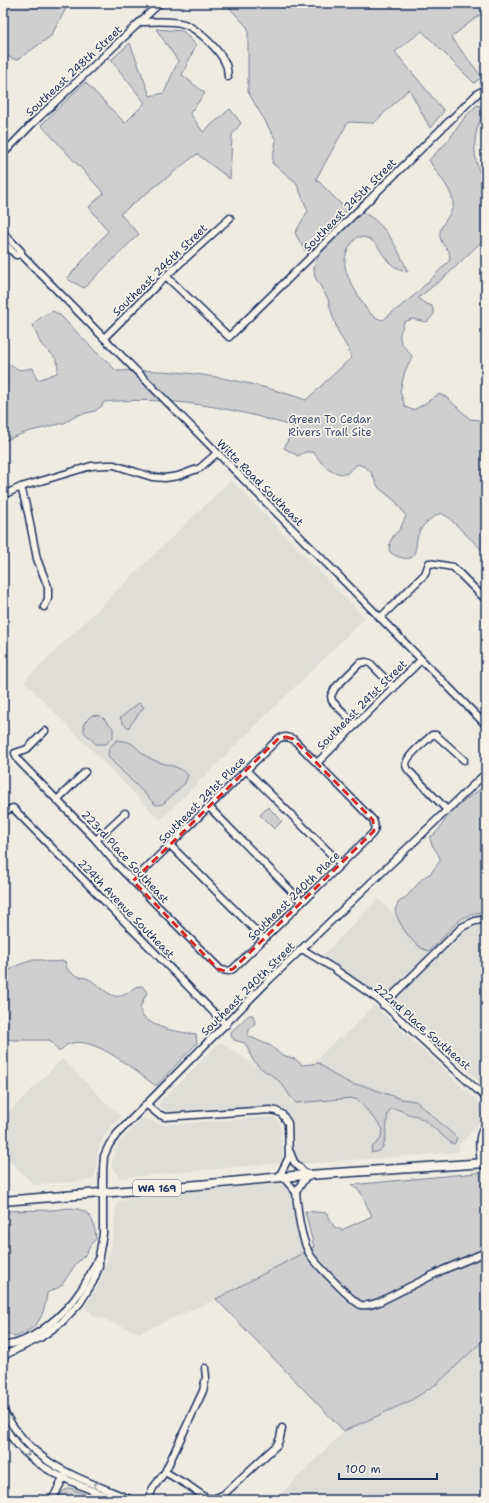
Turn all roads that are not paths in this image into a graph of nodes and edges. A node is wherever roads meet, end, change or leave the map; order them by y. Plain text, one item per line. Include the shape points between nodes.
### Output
1 (160, 3) edge
2 (140, 22) junction
3 (228, 77) dead end
4 (486, 89) edge
5 (3, 154) edge
6 (230, 218) dead end
7 (3, 233) edge
8 (3, 242) edge
9 (21, 254) junction
10 (166, 276) junction
11 (104, 338) junction
12 (217, 453) junction
13 (21, 487) junction
14 (3, 495) edge
15 (486, 600) edge
16 (44, 607) dead end
17 (380, 618) junction
18 (421, 660) junction
19 (394, 688) junction
20 (485, 722) edge
21 (356, 725) junction
22 (45, 731) dead end
23 (464, 760) dead end
24 (317, 763) junction
25 (246, 770) junction
26 (84, 772) dead end
27 (486, 773) edge
28 (57, 800) junction
29 (209, 807) junction
30 (447, 810) junction
31 (3, 812) edge
32 (125, 813) dead end
33 (96, 840) junction
34 (170, 845) junction
35 (341, 864) junction
36 (133, 881) junction
37 (302, 902) junction
38 (486, 919) edge
39 (264, 939) junction
40 (302, 948) junction
41 (225, 971) joint
42 (384, 1005) junction
43 (226, 1024) junction
44 (486, 1098) edge
45 (146, 1104) junction
46 (486, 1125) edge
47 (290, 1152) junction
48 (484, 1164) edge
49 (307, 1175) junction
50 (281, 1177) junction
51 (104, 1192) junction
52 (296, 1192) junction
53 (3, 1201) edge
54 (486, 1252) edge
55 (99, 1256) junction
56 (3, 1346) edge
57 (3, 1356) edge
58 (205, 1368) dead end
59 (3, 1410) edge
60 (3, 1423) edge
61 (282, 1428) dead end
62 (165, 1472) junction
63 (65, 1475) junction
64 (52, 1500) edge
65 (116, 1500) edge
66 (132, 1500) edge
67 (148, 1500) edge

1 - 2 street, Southeast 248th Street
2 - 3 street via 185,24 197,31 222,57 227,66
2 - 5 street, Southeast 248th Street
4 - 10 street, Southeast 245th Street via 478,93 229,337
6 - 10 street, Southeast 246th Street
7 - 9 street, Witte Road Southeast
8 - 9 street, Witte Road Southeast via 16,255
9 - 11 street, Witte Road Southeast
10 - 11 street, Southeast 246th Street
11 - 12 street, Witte Road Southeast
12 - 13 street via 200,468 178,476 152,477 114,465 91,466
12 - 17 street, Witte Road Southeast
13 - 14 street
13 - 16 street via 37,559 48,587 48,599
15 - 17 street via 453,567 429,563 425,574
17 - 18 street, Witte Road Southeast
18 - 19 street, Southeast 241st Street
18 - 20 street, Witte Road Southeast
19 - 21 street, Southeast 241st Street
19 - 21 street via 370,664 360,663 335,688 331,696 332,701
21 - 24 street, Southeast 241st Street
22 - 28 street, 223rd Place Southeast via 26,749 15,753 22,766
23 - 30 street via 436,735 432,735 406,762 406,768
24 - 25 street, Southeast 241st Place via 293,739 286,737 279,738
24 - 35 street, Southeast 240th Place via 373,820 374,831
25 - 29 street, Southeast 241st Place
25 - 35 street
26 - 28 street
27 - 30 street, Southeast 240th Street
28 - 33 street, 223rd Place Southeast
29 - 34 street, Southeast 241st Place
29 - 37 street
30 - 40 street, Southeast 240th Street
31 - 43 street, 224th Avenue Southeast via 13,808
32 - 33 street
33 - 36 street, 223rd Place Southeast
34 - 36 street, Southeast 241st Place
34 - 39 street
35 - 37 street, Southeast 240th Place
36 - 41 street, 223rd Place Southeast via 218,968
37 - 39 street, Southeast 240th Place
38 - 42 street via 462,927
39 - 41 street, Southeast 240th Place via 233,969
40 - 42 street, 222nd Place Southeast
40 - 43 street, Southeast 240th Street
42 - 44 street, 222nd Place Southeast
43 - 45 street, Southeast 240th Street
45 - 47 street via 165,1118 276,1111 287,1120
45 - 51 street, Southeast 240th Street via 108,1145 103,1163
46 - 48 street via 481,1132 479,1144
47 - 49 street via 294,1162
47 - 50 street
48 - 49 main road, WA 169
49 - 50 main road, WA 169
49 - 52 street
50 - 51 main road, WA 169
50 - 52 street
51 - 53 main road, WA 169
51 - 55 street, Southeast 240th Street via 103,1234
52 - 54 street via 301,1232 310,1255 351,1299 362,1305 379,1302
55 - 56 street, Southeast 240th Street via 81,1290 59,1316 32,1335 12,1345
55 - 57 street, Southeast 240th Street via 99,1267 93,1282 80,1303 62,1322 40,1338
58 - 62 street via 203,1391
59 - 63 street via 33,1450
60 -> 63 street via 30,1457 44,1468
61 - 62 street via 276,1445 219,1498 206,1498
62 - 67 street
63 - 64 street
63 - 65 street
66 -> 63 street

